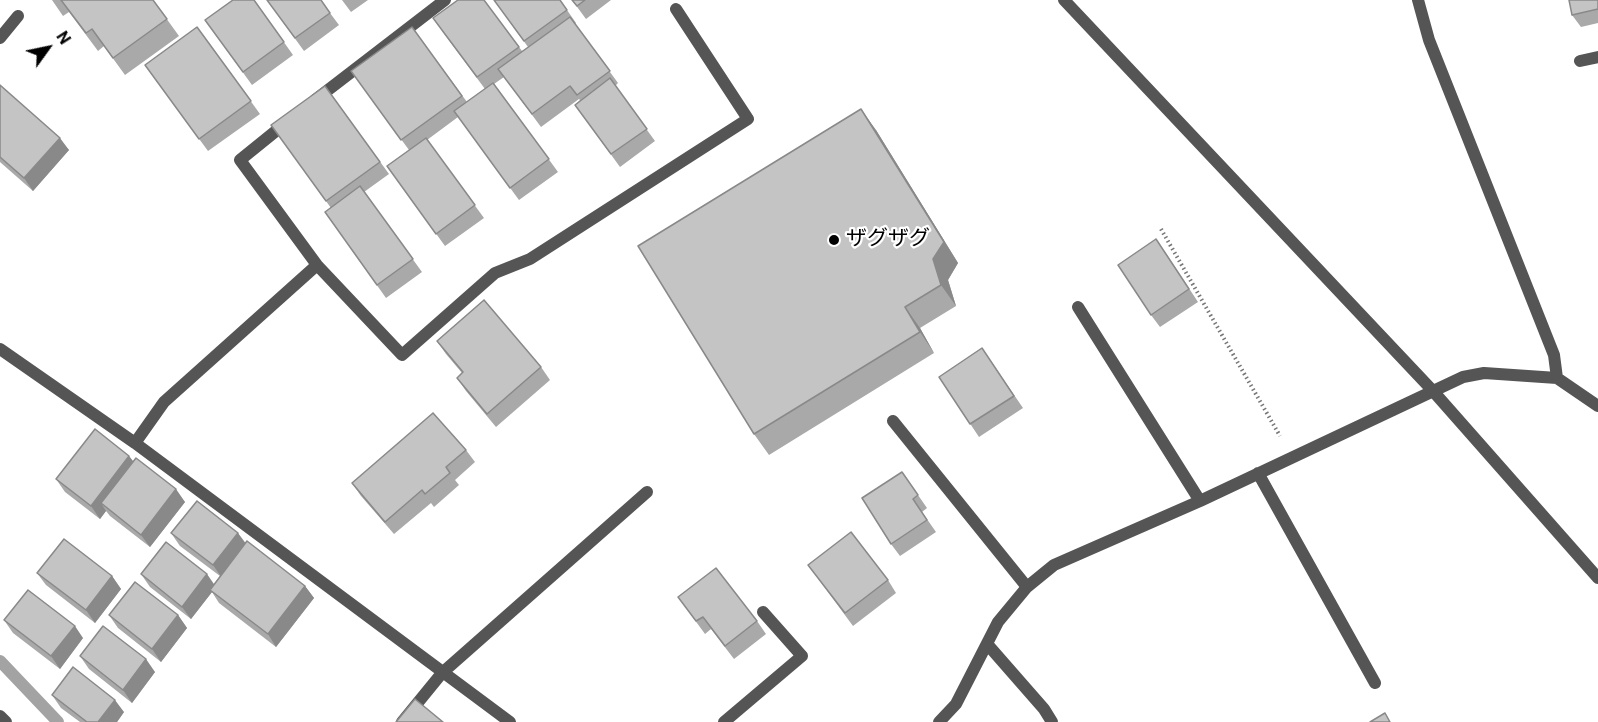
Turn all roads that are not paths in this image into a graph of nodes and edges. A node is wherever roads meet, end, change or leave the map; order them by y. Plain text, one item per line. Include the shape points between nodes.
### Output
1 (445, 0) edge
2 (1064, 0) edge
3 (1418, 0) edge
4 (676, 9) dead end
5 (18, 16) dead end
6 (0, 38) edge
7 (1598, 57) edge
8 (1580, 61) dead end
9 (317, 265) junction
10 (1078, 307) dead end
11 (0, 349) edge
12 (1557, 378) junction
13 (1433, 391) junction
14 (1598, 406) edge
15 (892, 421) dead end
16 (135, 443) junction
17 (1258, 473) junction
18 (647, 492) dead end
19 (1200, 501) junction
20 (1598, 578) edge
21 (1027, 587) junction
22 (764, 612) dead end
23 (988, 645) junction
24 (442, 673) junction
25 (1375, 683) dead end
26 (0, 716) edge
27 (6, 722) edge
28 (402, 722) edge
29 (510, 722) edge
30 (724, 722) edge
31 (939, 722) edge
32 (1052, 722) edge

1 - 9 street via 240,160
2 - 13 street
3 - 12 street via 1429,40 1554,355
4 - 9 street via 748,119 530,260 495,273 402,355
5 - 6 street
7 - 8 street
9 - 16 street via 164,402
10 - 19 street
11 - 16 street
12 - 13 street via 1484,374 1463,377
12 - 14 street
13 - 17 street
13 - 20 street
15 - 21 street
16 - 24 street
17 - 19 street
17 - 25 street
18 - 24 street
19 - 21 street via 1054,565
21 - 23 street via 998,622
22 - 30 street via 802,656
23 - 31 street via 956,704
23 - 32 street
24 - 28 street
24 - 29 street
26 - 27 street

